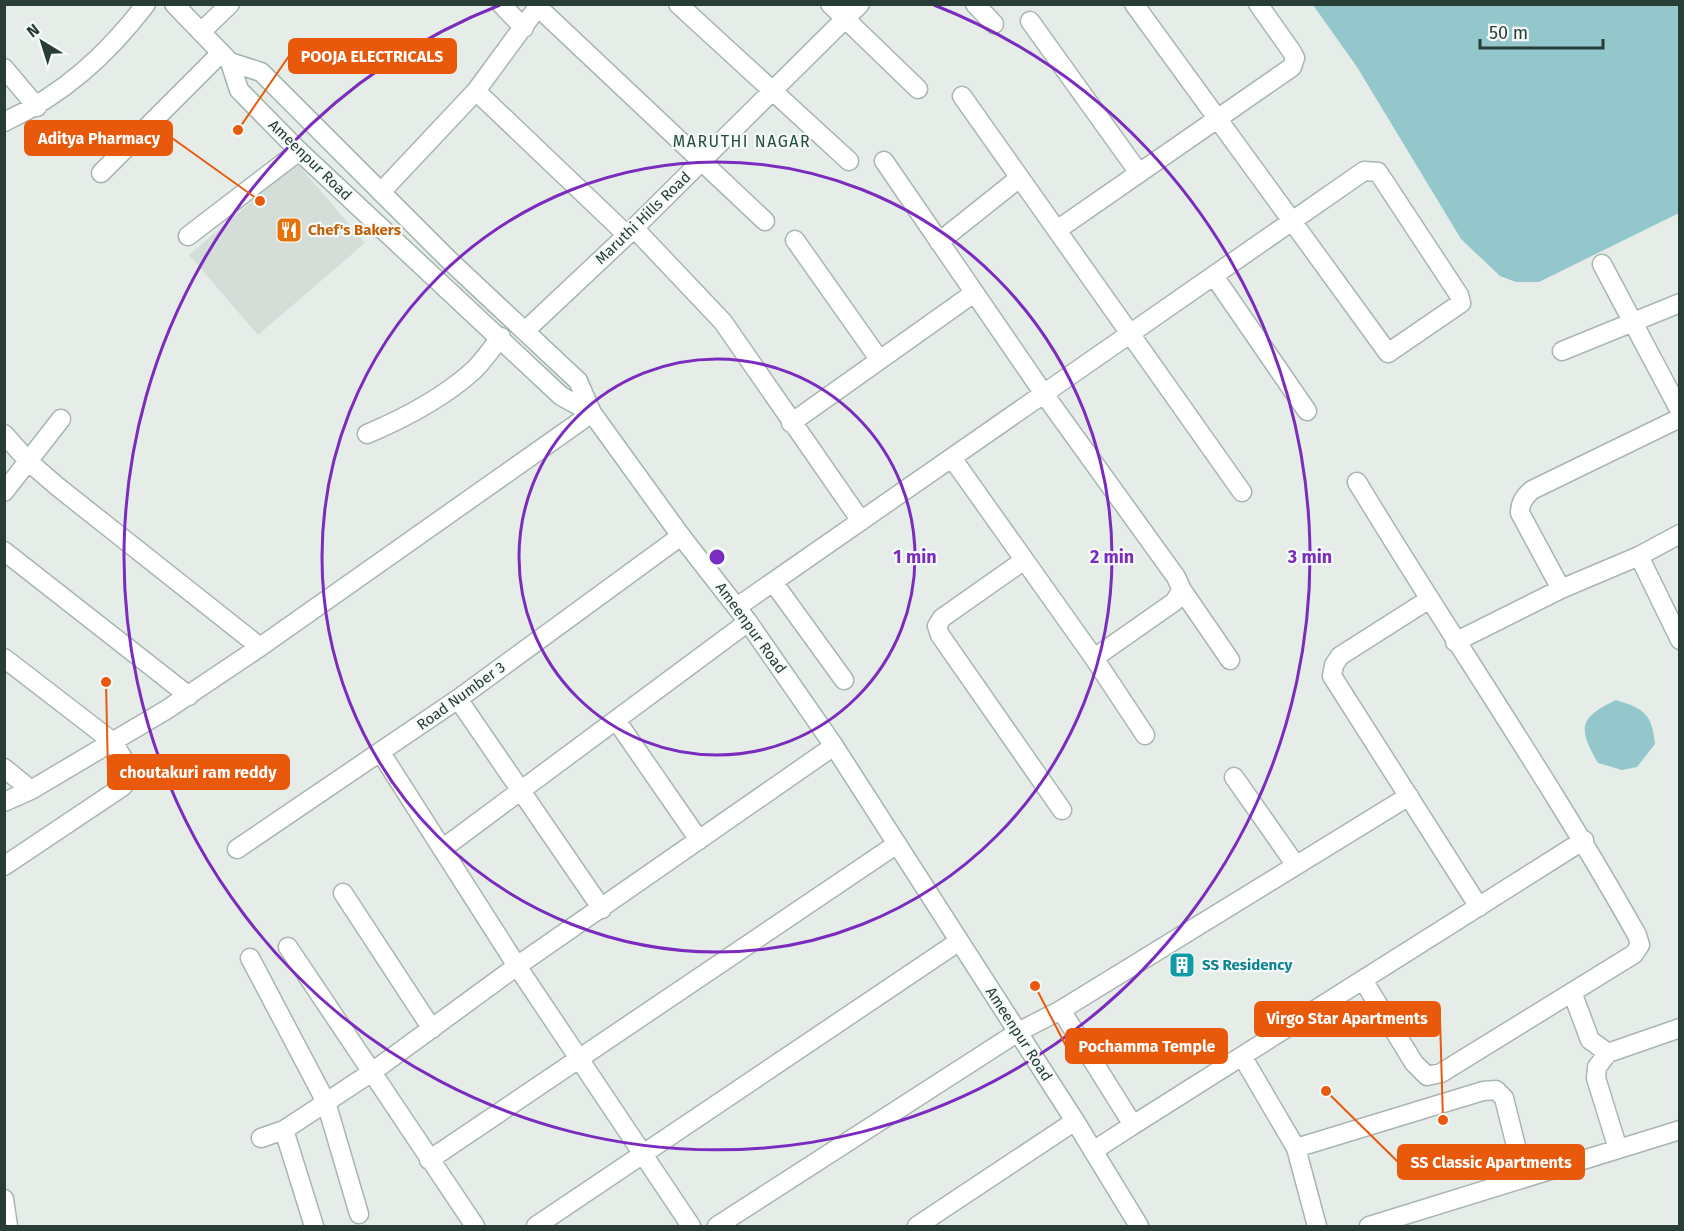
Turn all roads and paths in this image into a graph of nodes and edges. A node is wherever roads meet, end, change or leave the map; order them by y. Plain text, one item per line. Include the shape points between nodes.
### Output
1 (146, 4) edge
2 (174, 4) edge
3 (230, 4) edge
4 (501, 4) edge
5 (678, 4) edge
6 (830, 4) edge
7 (860, 4) edge
8 (975, 4) edge
9 (1134, 4) edge
10 (1258, 4) edge
11 (539, 6) edge
12 (846, 21) junction
13 (1030, 21) dead end
14 (993, 24) dead end
15 (524, 28) junction
16 (201, 32) junction
17 (225, 58) junction
18 (4, 68) edge
19 (918, 89) dead end
20 (476, 91) junction
21 (772, 91) junction
22 (962, 96) dead end
23 (37, 107) junction
24 (1217, 120) junction
25 (4, 122) edge
26 (331, 144) junction
27 (305, 157) junction
28 (702, 160) junction
29 (849, 161) dead end
30 (884, 161) dead end
31 (101, 173) dead end
32 (1139, 173) junction
33 (1018, 179) junction
34 (381, 192) junction
35 (765, 221) dead end
36 (1292, 221) junction
37 (1057, 230) junction
38 (630, 232) junction
39 (188, 236) dead end
40 (795, 240) dead end
41 (939, 242) junction
42 (1602, 264) dead end
43 (1214, 276) junction
44 (974, 292) junction
45 (1680, 303) edge
46 (1631, 323) junction
47 (526, 330) junction
48 (1132, 333) junction
49 (501, 337) junction
50 (1562, 351) dead end
51 (879, 358) junction
52 (1044, 394) junction
53 (1306, 411) dead end
54 (1680, 411) edge
55 (592, 413) junction
56 (1680, 418) edge
57 (61, 419) dead end
58 (791, 423) junction
59 (4, 434) edge
60 (367, 434) dead end
61 (952, 458) junction
62 (29, 462) junction
63 (1357, 482) dead end
64 (4, 492) edge
65 (1242, 492) dead end
66 (861, 521) junction
67 (1680, 534) edge
68 (681, 536) junction
69 (4, 551) edge
70 (1639, 555) junction
71 (1023, 561) junction
72 (773, 582) junction
73 (1561, 589) junction
74 (1182, 590) junction
75 (1428, 600) junction
76 (737, 607) junction
77 (748, 622) junction
78 (1680, 640) edge
79 (1455, 642) junction
80 (260, 648) junction
81 (4, 658) edge
82 (1094, 658) junction
83 (1230, 660) dead end
84 (844, 680) dead end
85 (189, 696) junction
86 (458, 699) junction
87 (616, 720) junction
88 (1145, 735) dead end
89 (113, 742) junction
90 (834, 746) junction
91 (381, 753) junction
92 (4, 768) edge
93 (1234, 777) dead end
94 (31, 790) junction
95 (520, 791) junction
96 (1409, 796) junction
97 (4, 802) edge
98 (1062, 810) dead end
99 (699, 840) junction
100 (1584, 840) junction
101 (897, 844) junction
102 (237, 849) dead end
103 (442, 849) junction
104 (1295, 864) junction
105 (4, 866) edge
106 (343, 893) dead end
107 (1479, 907) junction
108 (602, 909) junction
109 (958, 942) junction
110 (288, 947) dead end
111 (250, 958) dead end
112 (517, 966) junction
113 (1363, 980) junction
114 (1572, 992) junction
115 (1061, 1010) junction
116 (1680, 1028) edge
117 (432, 1029) junction
118 (1018, 1032) junction
119 (1608, 1053) junction
120 (1242, 1056) junction
121 (580, 1059) junction
122 (372, 1072) junction
123 (326, 1102) junction
124 (1075, 1121) junction
125 (1133, 1125) junction
126 (284, 1130) junction
127 (1680, 1130) edge
128 (261, 1138) dead end
129 (1296, 1148) junction
130 (1618, 1149) junction
131 (1093, 1150) junction
132 (641, 1154) junction
133 (429, 1160) junction
134 (1524, 1178) junction
135 (4, 1199) edge
136 (358, 1214) dead end
137 (8, 1227) edge
138 (314, 1227) edge
139 (475, 1227) edge
140 (536, 1227) edge
141 (691, 1227) edge
142 (717, 1227) edge
143 (917, 1227) edge
144 (1139, 1227) edge
145 (1317, 1227) edge
146 (1369, 1227) edge

1 - 23 street via 121,36 77,79
2 - 16 street, Ameenpur Road
3 - 16 street
4 - 15 street
5 - 21 street
6 - 12 street
7 - 12 street, Maruthi Hills Road
8 - 14 street
9 - 24 street
10 - 24 street via 1292,52 1294,63
11 - 15 street
11 - 28 street
12 - 19 street
12 - 21 street, Maruthi Hills Road
13 - 32 street
15 - 20 street
16 - 17 street, Ameenpur Road
17 - 26 street via 261,72
17 - 27 street, Ameenpur Road via 239,90
17 - 31 street
18 - 23 street
20 - 34 street
20 - 38 street
21 - 28 street, Maruthi Hills Road
21 - 29 street
22 - 33 street
23 - 25 street
24 - 32 street
24 - 36 street
26 - 27 street
26 - 34 street
27 - 39 street
27 - 49 street, Ameenpur Road
28 - 35 street
28 - 38 street, Maruthi Hills Road
30 - 41 street
32 - 37 street
33 - 37 street
33 - 41 street
34 - 47 street
36 - 36 street via 1364,171 1378,172 1461,303 1388,353
36 - 43 street
37 - 48 street
38 - 47 street, Maruthi Hills Road
38 - 58 street via 723,322
40 - 51 street
41 - 44 street
42 - 46 street
43 - 48 street
43 - 53 street
44 - 51 street
44 - 52 street
45 - 46 street
46 - 50 street
46 - 54 street
47 - 55 street via 578,381
48 - 52 street
48 - 65 street
49 - 55 street, Ameenpur Road via 561,396
49 - 60 street via 475,369 436,398
51 - 58 street
52 - 61 street
52 - 74 street
55 - 68 street, Ameenpur Road
55 - 80 street
56 - 73 street via 1525,496 1520,513
57 - 62 street
58 - 66 street
59 - 62 street
61 - 66 street
61 - 71 street
62 - 64 street
62 - 80 street
63 - 75 street
66 - 72 street
67 - 70 street
68 - 76 street, Ameenpur Road
68 - 86 street, Road Number 3
69 - 85 street
70 - 73 street
70 - 78 street
71 - 82 street
71 - 98 street via 942,618 937,626
72 - 76 street
72 - 84 street
73 - 79 street
74 - 82 street via 1174,602
74 - 83 street
75 - 79 street
75 - 96 street via 1340,656 1332,676
76 - 77 street, Ameenpur Road
77 - 87 street
77 - 90 street, Ameenpur Road
79 - 100 street
80 - 85 street
81 - 89 street
82 - 88 street
85 - 89 street
86 - 91 street, Road Number 3
86 - 95 street
87 - 95 street
87 - 99 street
89 - 94 street
89 - 105 street via 130,770 122,787
90 - 99 street
90 - 101 street, Ameenpur Road
91 - 102 street, Road Number 3
91 - 103 street
92 - 94 street
93 - 104 street
94 - 97 street
95 - 103 street
95 - 108 street
96 - 104 street
96 - 107 street
99 - 108 street
100 - 107 street
100 - 114 street via 1640,945 1634,954
101 - 109 street, Ameenpur Road
101 - 121 street
103 - 112 street
104 - 115 street
106 - 117 street
107 - 113 street
108 - 112 street
109 - 118 street, Ameenpur Road
109 - 132 street
110 - 122 street
111 - 123 street
112 - 117 street
112 - 121 street
113 - 114 street via 1414,1063 1427,1076 1441,1073
113 - 120 street
114 - 119 street via 1590,1040
115 - 118 street
115 - 125 street
116 - 119 street
117 - 122 street
118 - 124 street, Ameenpur Road
118 - 142 street
119 - 130 street via 1597,1067 1596,1078
120 - 125 street
120 - 129 street
121 - 132 street
121 - 133 street
122 - 123 street
122 - 133 street
123 - 126 street
123 - 136 street
124 - 131 street, Ameenpur Road
124 - 143 street
125 - 131 street
126 - 128 street
126 - 138 street
127 - 130 street
129 - 134 street via 1496,1090 1504,1098
129 - 145 street
130 - 134 street
131 - 144 street, Ameenpur Road
132 - 140 street
132 - 141 street
133 - 139 street
134 - 146 street
135 - 137 street

